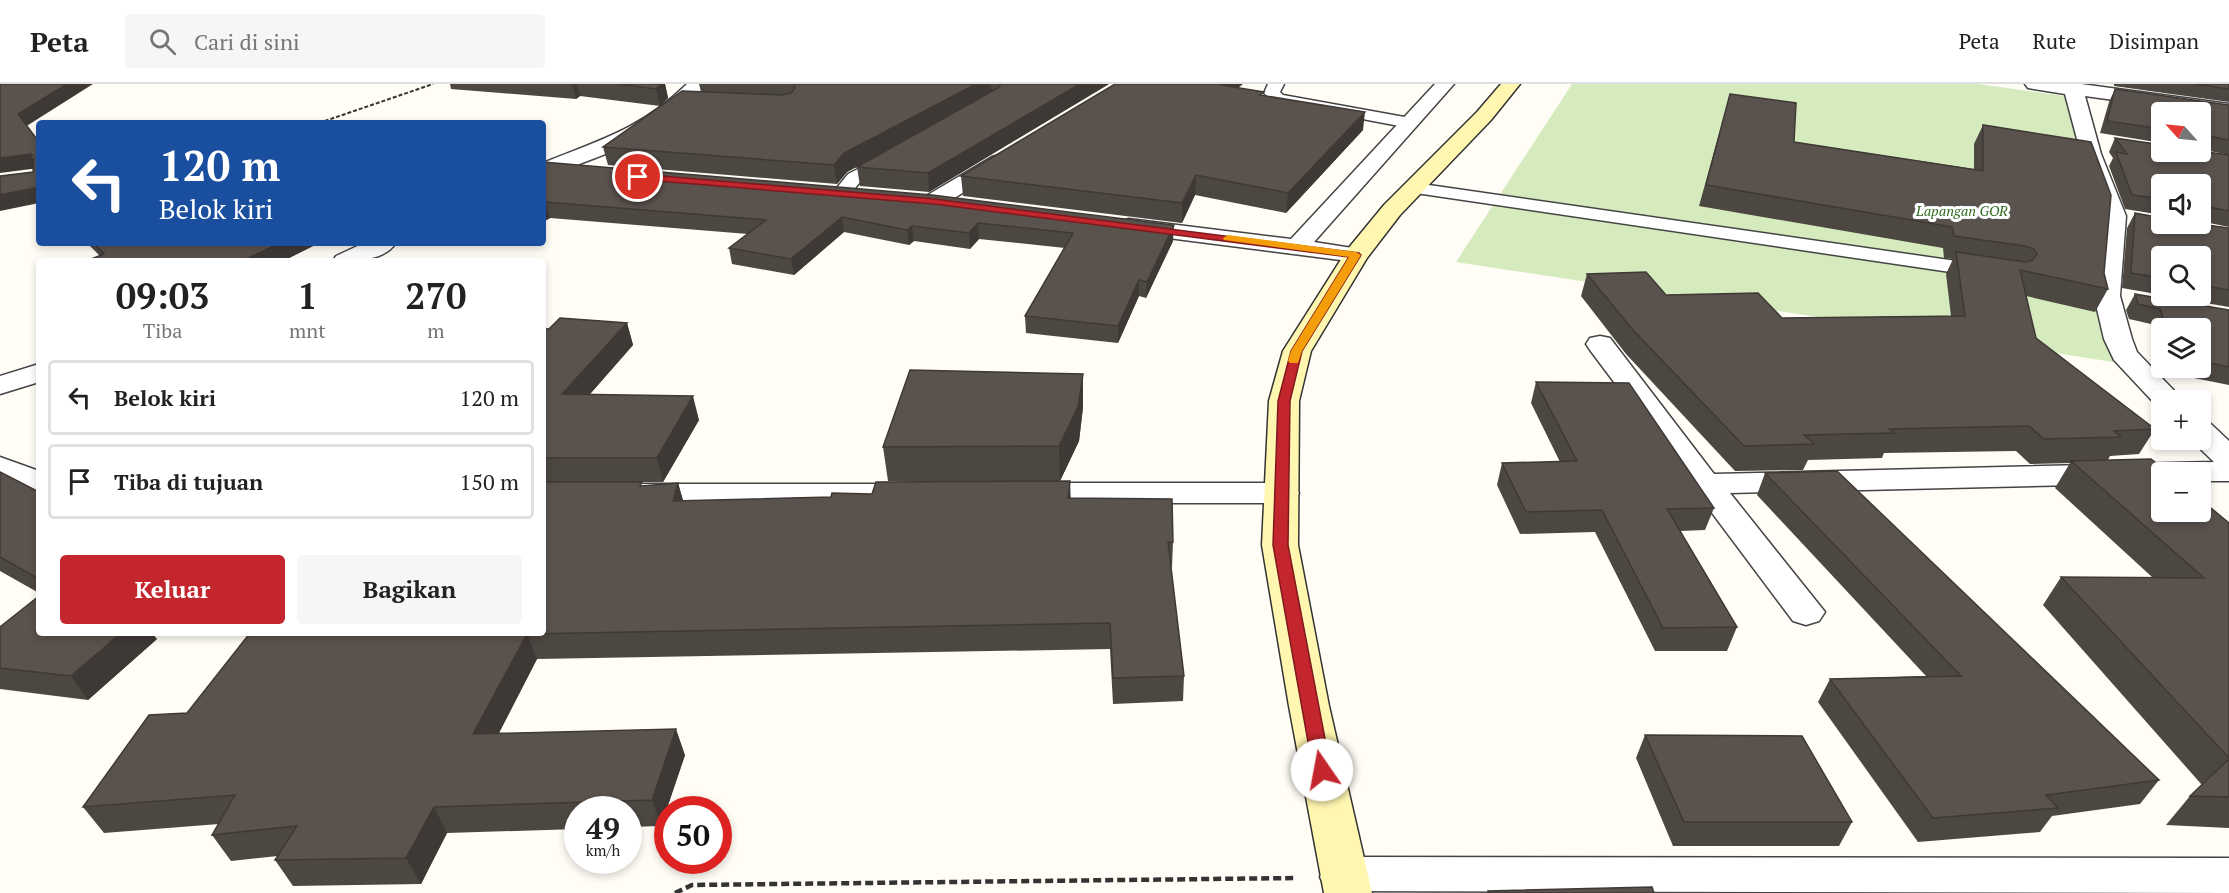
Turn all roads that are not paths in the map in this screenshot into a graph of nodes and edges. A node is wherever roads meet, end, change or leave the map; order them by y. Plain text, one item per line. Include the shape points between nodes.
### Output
1 (1276, 84) edge
2 (1445, 84) edge
3 (1511, 84) edge
4 (2034, 84) edge
5 (2072, 87) edge
6 (682, 91) edge
7 (711, 100) edge
8 (2229, 110) edge
9 (1410, 123) junction
10 (903, 150) edge
11 (1015, 152) edge
12 (546, 170) edge
13 (546, 170) edge
14 (594, 173) edge
15 (1415, 188) junction
16 (817, 192) edge
17 (841, 194) junction
18 (864, 196) edge
19 (910, 200) edge
20 (934, 201) junction
21 (969, 206) edge
22 (1110, 223) edge
23 (378, 246) edge
24 (1298, 247) junction
25 (1356, 255) junction
26 (352, 258) edge
27 (2002, 274) edge
28 (1600, 344) dead end
29 (36, 374) edge
30 (0, 385) edge
31 (2158, 390) edge
32 (2211, 442) edge
33 (2229, 459) edge
34 (0, 466) edge
35 (2211, 471) edge
36 (2229, 471) edge
37 (2151, 473) edge
38 (36, 481) edge
39 (1705, 484) junction
40 (996, 493) edge
41 (1282, 493) junction
42 (603, 494) edge
43 (948, 494) edge
44 (1806, 612) dead end
45 (2229, 878) edge
46 (1346, 885) edge

1 - 9 lane via 1272,93 1278,99
2 - 9 street
3 - 15 main road
4 - 5 street
5 - 8 street
5 - 31 street via 2098,142 2125,218 2118,298 2124,354
6 - 7 street
6 - 12 street via 650,125
9 - 24 street
10 - 17 lane via 854,178
11 - 20 street
13 - 14 street
15 - 25 main road
15 - 27 lane
16 - 17 street
17 - 18 street
19 - 20 street
20 - 21 street
22 - 24 street
23 - 26 street
24 - 25 street
25 - 41 main road via 1297,351 1284,401
28 - 39 street
29 - 30 street
32 - 33 street
34 - 38 street
35 - 36 street
37 - 39 street
39 - 44 street
40 - 41 street
41 - 46 main road via 1280,545
42 - 43 street
45 - 46 street

